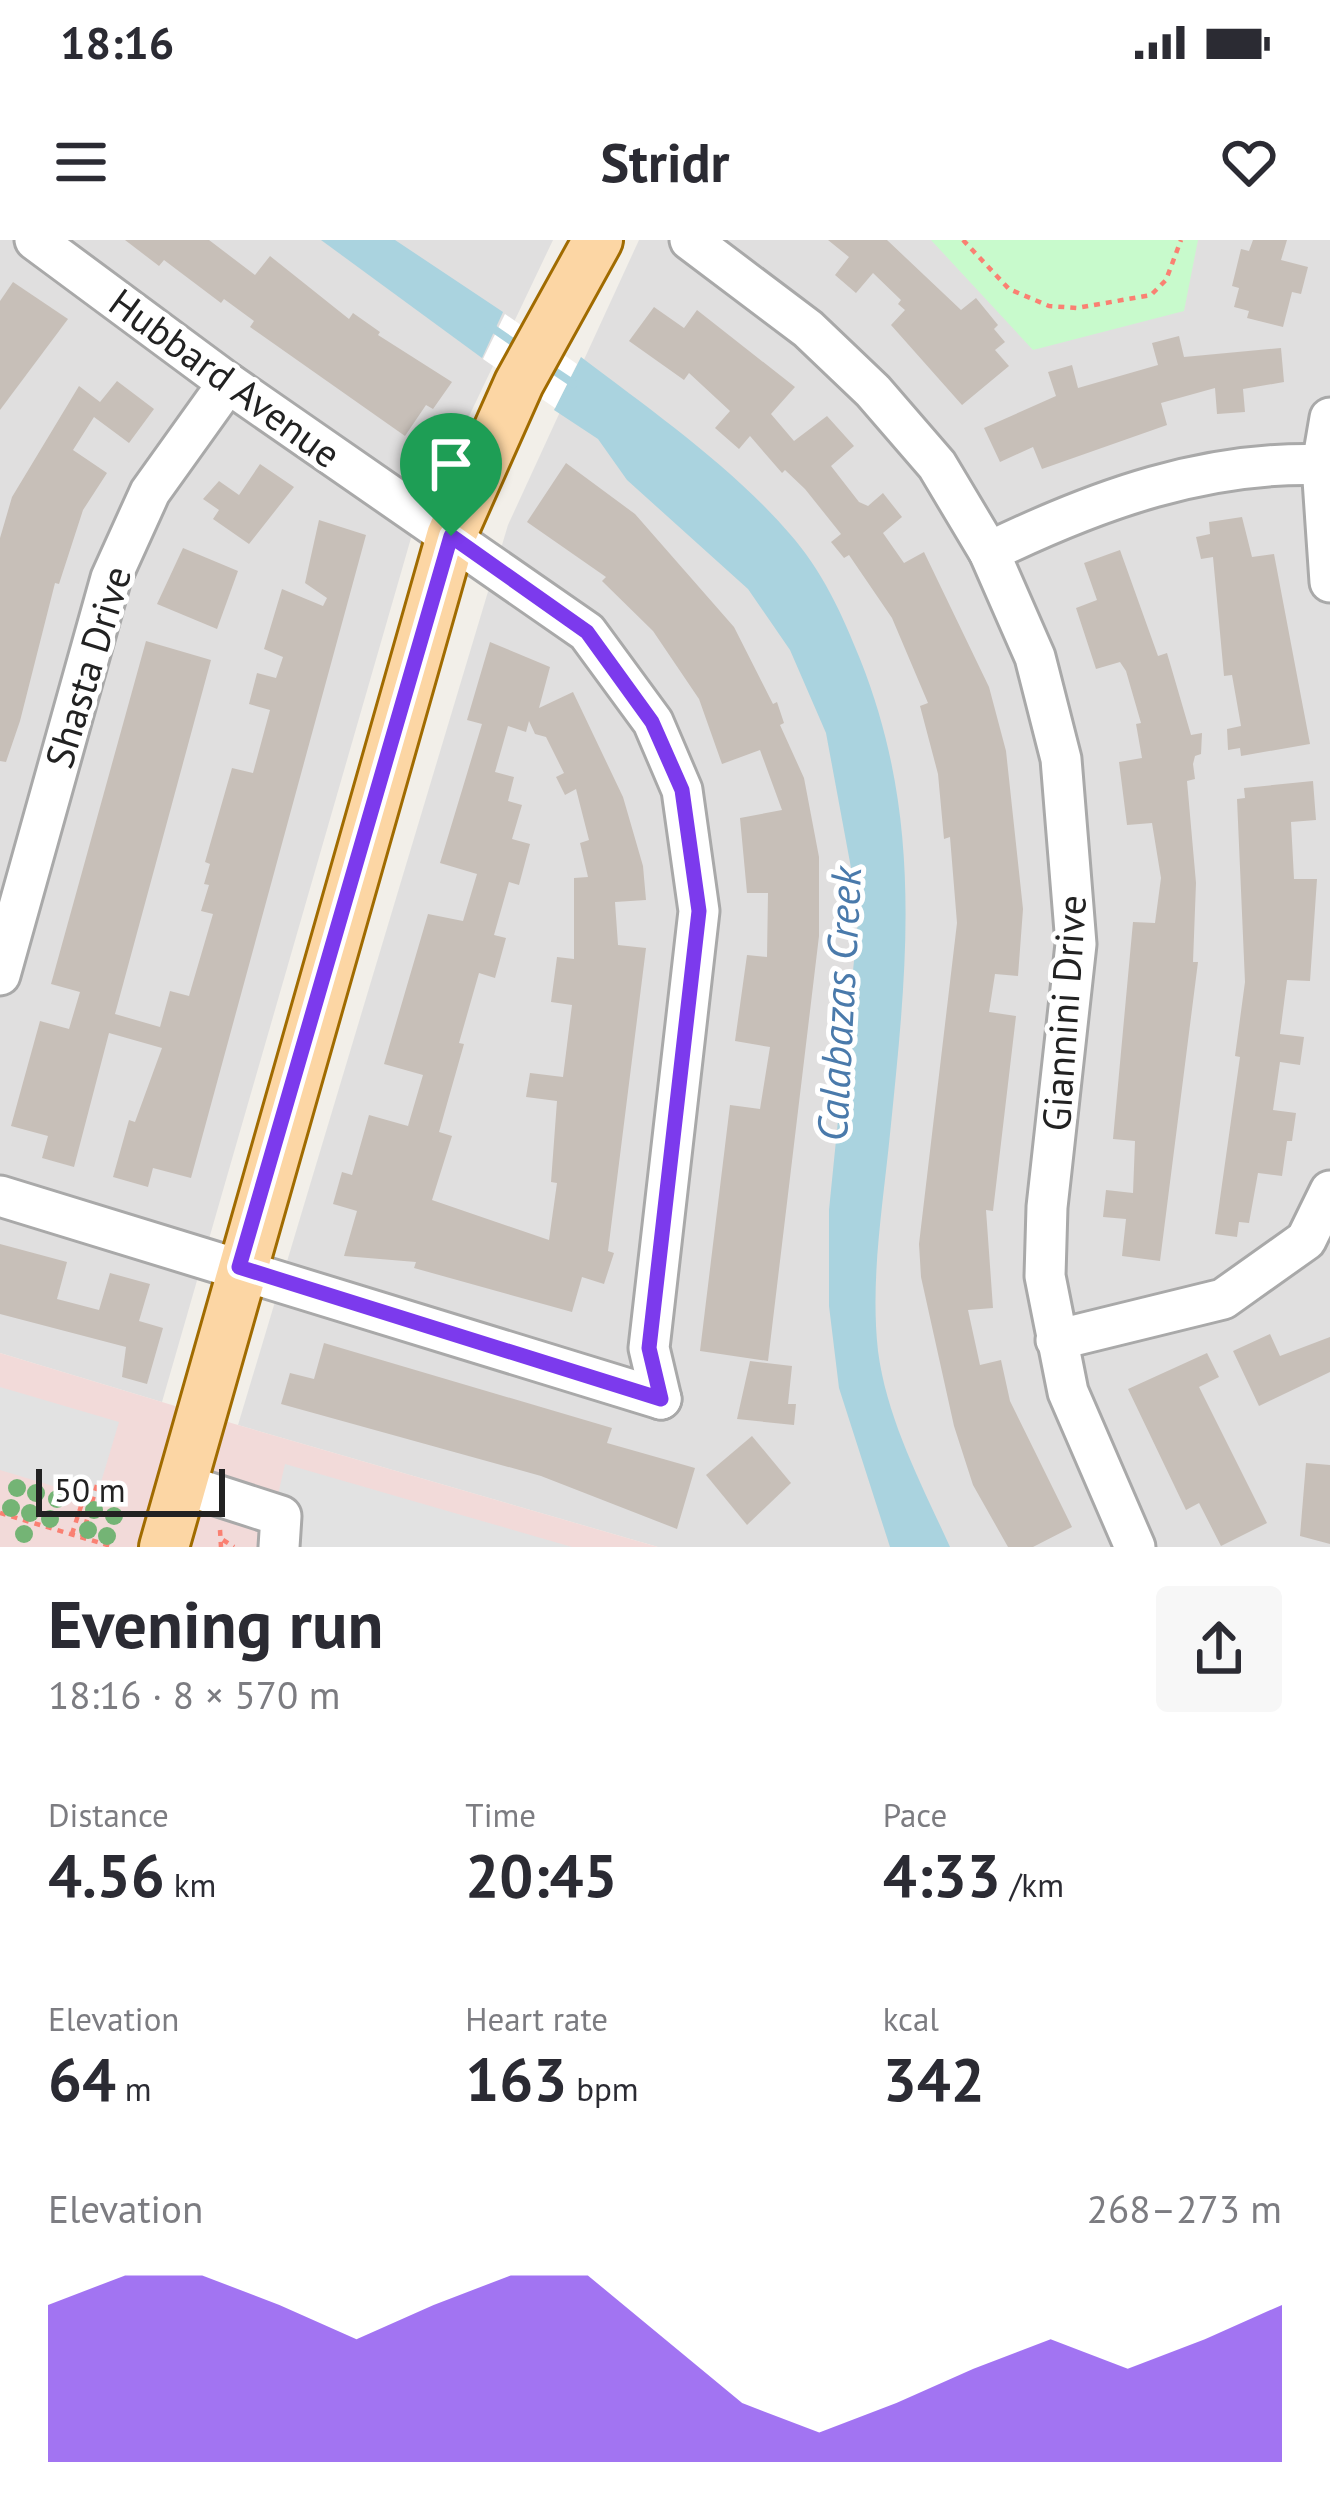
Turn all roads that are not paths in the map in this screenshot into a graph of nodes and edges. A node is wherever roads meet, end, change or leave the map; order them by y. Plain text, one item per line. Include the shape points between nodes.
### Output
1 (35, 240) edge
2 (598, 240) edge
3 (690, 240) edge
4 (228, 383) junction
5 (1330, 418) edge
6 (1326, 465) edge
7 (451, 536) junction
8 (988, 552) junction
9 (1330, 582) edge
10 (0, 975) edge
11 (1330, 1191) edge
12 (0, 1196) edge
13 (1318, 1253) edge
14 (239, 1267) junction
15 (1056, 1340) junction
16 (182, 1484) junction
17 (164, 1547) edge
18 (279, 1547) edge
19 (1135, 1547) edge

1 - 4 street, Hubbard Avenue
2 - 7 main road via 519,383
3 - 8 street, Giannini Drive via 808,329 873,391 937,464
4 - 7 street, Hubbard Avenue
4 - 10 street, Shasta Drive via 149,492 111,578
5 - 6 street
6 - 8 street via 1151,486 1080,508
6 - 9 street
7 - 14 main road
7 - 14 street, Hubbard Avenue via 587,632 652,722 682,790 699,911 649,1348 661,1399
8 - 15 street, Giannini Drive via 1035,657 1061,759 1073,871 1076,944 1047,1207 1045,1276
11 - 13 street
12 - 14 street
13 - 15 street via 1223,1299
14 - 16 main road
15 - 19 street, Giannini Drive via 1068,1392
16 - 17 main road
16 - 18 street via 281,1516

